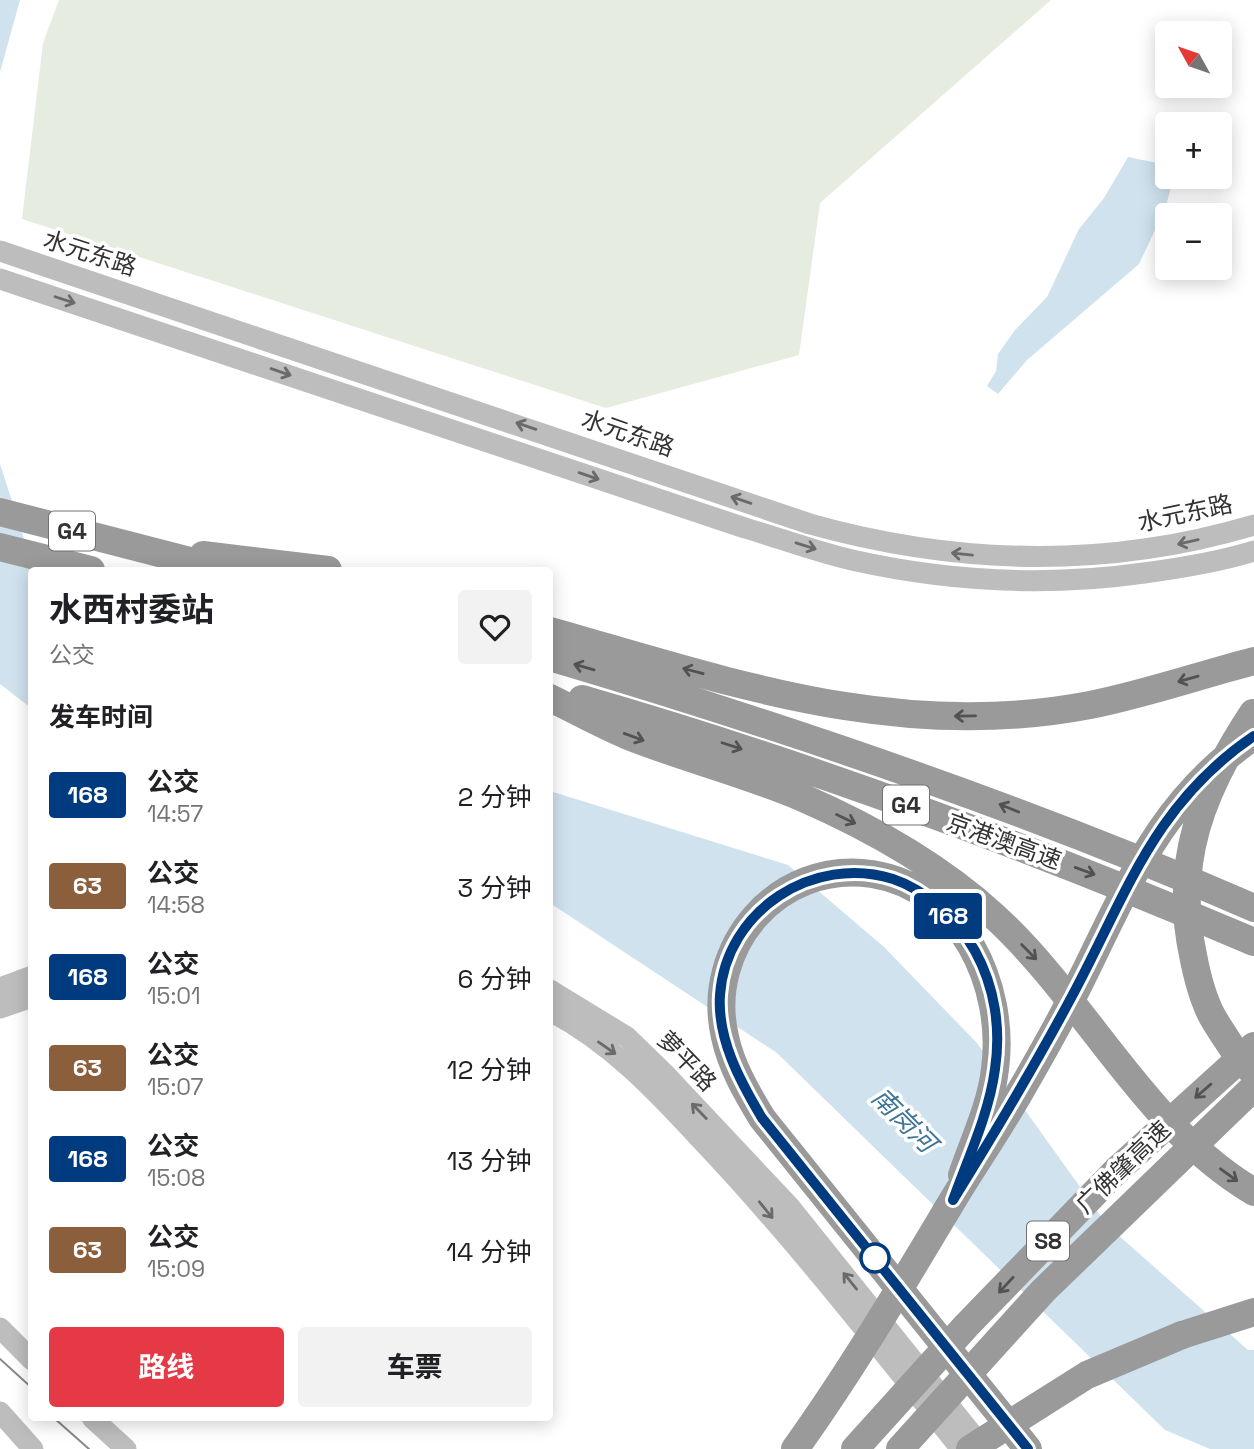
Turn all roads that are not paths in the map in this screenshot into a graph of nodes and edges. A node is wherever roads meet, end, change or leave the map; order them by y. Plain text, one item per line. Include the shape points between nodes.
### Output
1 (0, 251) edge
2 (0, 279) edge
3 (0, 512) edge
4 (1254, 525) edge
5 (0, 547) edge
6 (144, 549) junction
7 (1254, 551) edge
8 (79, 567) edge
9 (213, 567) edge
10 (302, 567) edge
11 (553, 632) edge
12 (553, 658) edge
13 (1254, 661) edge
14 (553, 691) edge
15 (553, 699) edge
16 (1254, 721) edge
17 (1254, 908) edge
18 (1254, 942) edge
19 (28, 978) edge
20 (0, 988) edge
21 (553, 992) edge
22 (28, 998) edge
23 (0, 1008) edge
24 (553, 1013) edge
25 (1249, 1059) edge
26 (1254, 1087) edge
27 (1254, 1192) edge
28 (953, 1200) junction
29 (1254, 1312) edge
30 (0, 1328) edge
31 (28, 1356) edge
32 (0, 1412) edge
33 (95, 1421) edge
34 (33, 1449) edge
35 (126, 1449) edge
36 (795, 1449) edge
37 (855, 1449) edge
38 (900, 1449) edge
39 (961, 1449) edge
40 (970, 1449) edge
41 (984, 1449) edge
42 (1028, 1449) edge

4 -> 1 main road, 水元东路 via 1181,544 1088,556 984,556 882,543 810,524
2 -> 7 main road, 水元东路 via 850,560 939,576 1043,582 1098,580
3 - 6 highway, G4
5 - 8 highway, G4
6 - 9 highway, G4
6 - 10 highway
13 -> 11 highway via 1090,705 1004,715 903,715 796,700
17 -> 12 highway, 京港澳高速 / G4 via 981,797 827,743
14 -> 18 highway, 京港澳高速 / G4 via 896,801 1104,879
15 -> 27 highway via 625,734 799,797 880,835 943,876 993,916 1041,964 1143,1093 1190,1142
16 - 25 highway, bridge via 1226,753 1204,800 1185,890 1198,981 1212,1015
16 - 28 highway, bridge via 1195,784 1154,837 1020,1092
19 - 20 main road
41 -> 21 main road, 萝平路 via 790,1207 664,1073 627,1037
22 - 23 main road
24 -> 39 main road, 萝平路 via 626,1062 739,1177
25 -> 37 highway, 广佛肇高速 / S8, bridge via 1116,1171
26 - 38 highway, 广佛肇高速 / S8, bridge via 1043,1291
28 - 36 highway, bridge
28 - 42 highway, bridge via 996,1068 992,991 968,940 918,891 870,874 841,873 807,880 782,893 751,919 733,949 720,995 725,1039 745,1090 762,1118
29 - 40 highway, bridge via 1131,1354 1087,1375
30 - 31 main road
32 - 34 main road
33 - 35 main road

